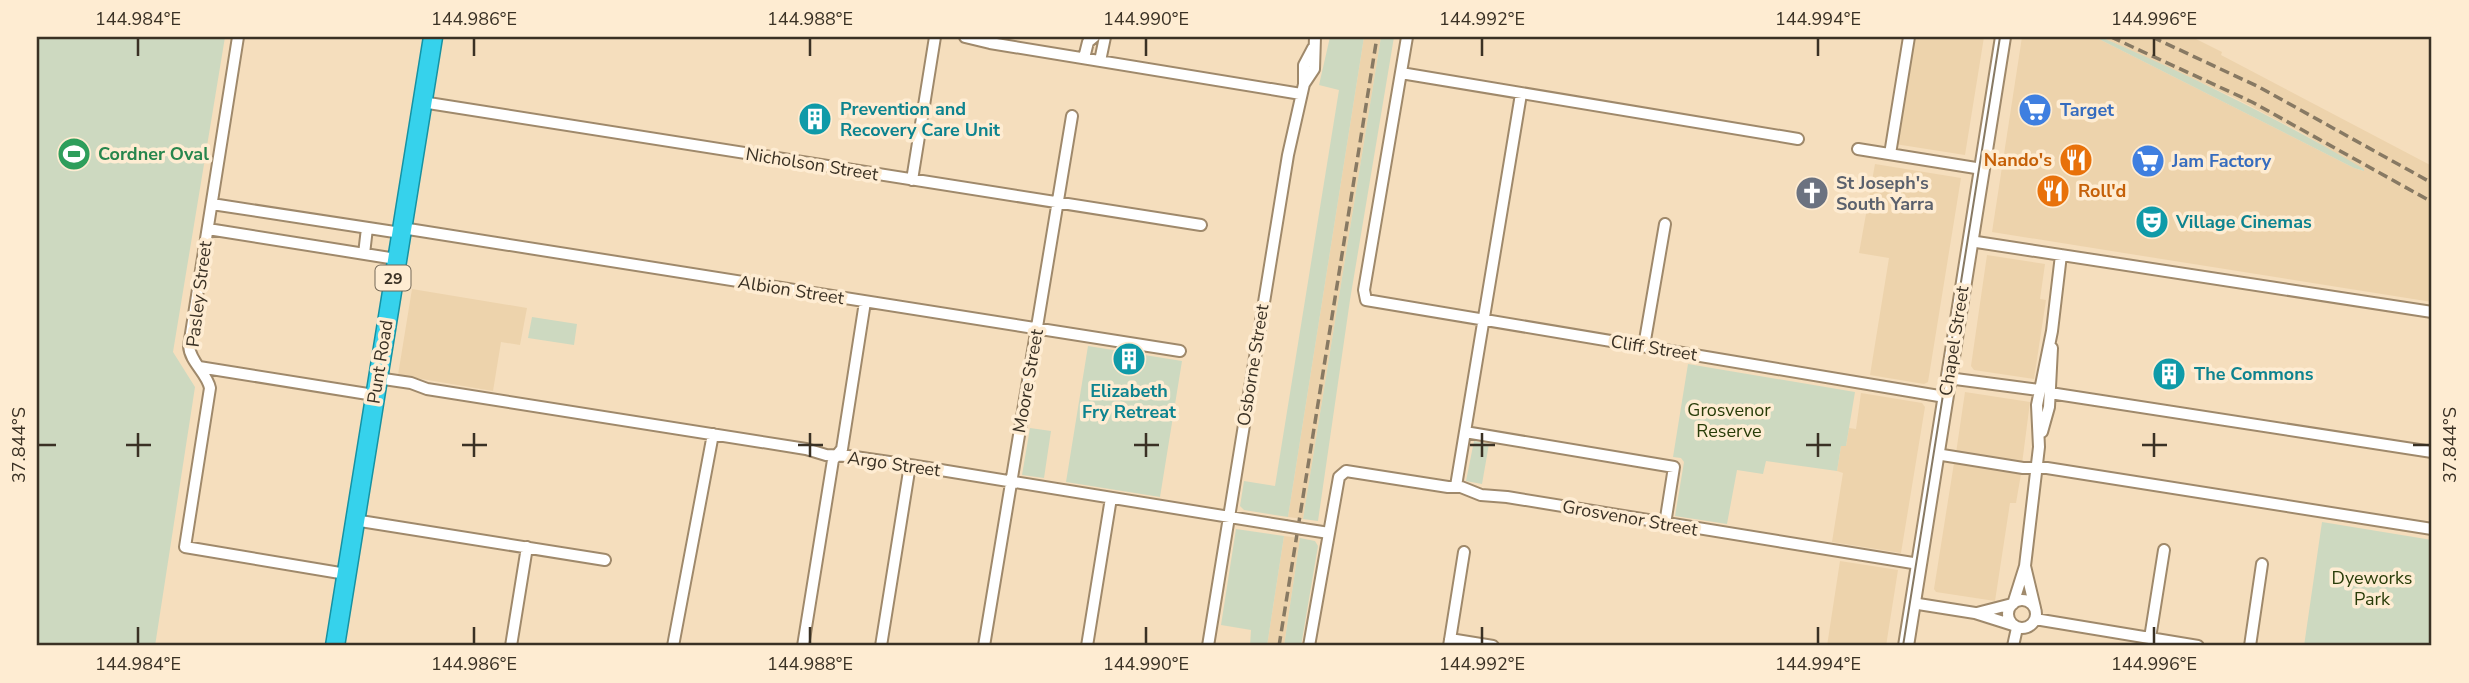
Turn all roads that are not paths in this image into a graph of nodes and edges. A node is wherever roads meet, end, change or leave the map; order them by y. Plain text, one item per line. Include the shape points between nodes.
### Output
1 (238, 37) edge
2 (433, 37) edge
3 (935, 37) edge
4 (965, 37) edge
5 (1094, 37) edge
6 (1105, 37) edge
7 (1407, 37) edge
8 (1909, 37) edge
9 (2003, 37) edge
10 (991, 40) edge
11 (1314, 43) edge
12 (1084, 58) junction
13 (1100, 61) junction
14 (1401, 73) junction
15 (1302, 89) junction
16 (1521, 94) junction
17 (422, 102) junction
18 (1072, 116) dead end
19 (1798, 139) dead end
20 (1857, 149) dead end
21 (1890, 154) junction
22 (1982, 169) junction
23 (912, 180) junction
24 (1057, 203) junction
25 (212, 204) junction
26 (1665, 224) dead end
27 (1201, 225) dead end
28 (368, 228) junction
29 (208, 229) junction
30 (401, 231) junction
31 (1970, 241) junction
32 (363, 254) junction
33 (2061, 256) junction
34 (397, 259) junction
35 (865, 302) junction
36 (2432, 312) edge
37 (1483, 321) junction
38 (1037, 329) junction
39 (1644, 346) junction
40 (1180, 351) dead end
41 (199, 367) junction
42 (1948, 377) junction
43 (376, 387) junction
44 (2045, 391) junction
45 (1945, 397) junction
46 (1465, 432) junction
47 (713, 434) junction
48 (2432, 452) edge
49 (1936, 454) junction
50 (836, 456) junction
51 (910, 465) junction
52 (2036, 468) junction
53 (1011, 482) junction
54 (1456, 486) junction
55 (1111, 498) junction
56 (1229, 517) junction
57 (354, 520) junction
58 (1665, 524) junction
59 (2432, 529) edge
60 (1329, 533) junction
61 (527, 547) junction
62 (2164, 550) dead end
63 (1464, 552) dead end
64 (605, 560) dead end
65 (1919, 564) junction
66 (2262, 564) dead end
67 (2025, 566) junction
68 (346, 574) junction
69 (1912, 603) junction
70 (2013, 604) junction
71 (1975, 613) junction
72 (2035, 614) junction
73 (2015, 626) junction
74 (2150, 638) junction
75 (1450, 643) edge
76 (335, 646) edge
77 (511, 646) edge
78 (673, 646) edge
79 (803, 646) edge
80 (881, 646) edge
81 (984, 646) edge
82 (1087, 646) edge
83 (1208, 646) edge
84 (1310, 646) edge
85 (1493, 646) edge
86 (1906, 646) edge
87 (2012, 646) edge
88 (2198, 646) edge
89 (2249, 646) edge

1 - 25 street, Pasley Street
2 - 17 highway, Punt Road / 29
3 - 23 street
4 - 10 street
5 - 12 street via 1087,42
6 - 13 street
7 - 14 street
8 - 21 street
9 - 22 street, Chapel Street
10 - 12 street
11 - 15 street, Osborne Street via 1314,69
12 - 13 street
13 - 15 street
14 - 16 street
14 - 37 street, Cliff Street via 1364,299
15 - 56 street, Osborne Street
16 - 19 street
16 - 37 street
17 - 23 street, Nicholson Street
17 - 30 highway, Punt Road / 29
18 - 24 street, Moore Street
20 - 21 street
21 - 22 street
22 - 31 street, Chapel Street
23 - 24 street, Nicholson Street
24 - 27 street, Nicholson Street
24 - 38 street, Moore Street
25 - 28 street, Albion Street
25 - 29 street, Pasley Street
26 - 39 street
28 - 30 street, Albion Street
28 - 32 street
29 - 32 street
29 - 41 street, Pasley Street via 189,346
30 - 34 highway, Punt Road / 29
30 - 35 street, Albion Street
31 - 33 street
31 - 42 street, Chapel Street
32 - 34 street
33 - 36 street
33 - 44 street
34 - 43 highway, Punt Road / 29
35 - 38 street, Albion Street
35 - 50 street via 842,449
37 - 39 street, Cliff Street
37 - 46 street
38 - 40 street, Albion Street
38 - 53 street, Moore Street
39 - 45 street, Cliff Street
41 - 43 street, Argo Street
41 - 68 street, Pasley Street via 210,388 185,547
42 - 44 street
42 - 45 street, Chapel Street
43 - 47 street, Argo Street via 411,383
43 - 57 highway, Punt Road / 29
44 - 48 street
44 - 52 street via 2037,405
45 - 49 street, Chapel Street
46 - 54 street
46 - 58 street via 1674,467
47 - 50 street, Argo Street
47 - 78 street
49 - 52 street
49 - 65 street, Chapel Street
50 - 51 street, Argo Street
50 - 79 street
51 - 53 street, Argo Street
51 - 80 street
52 - 59 street
52 - 67 street
53 - 55 street, Argo Street
53 - 81 street, Moore Street
54 - 58 street, Grosvenor Street via 1481,495
54 - 60 street, Grosvenor Street via 1342,472
55 - 56 street, Argo Street
55 - 82 street
56 - 60 street, Argo Street, bridge
56 - 83 street, Osborne Street
57 - 61 street
57 - 68 highway, Punt Road / 29
58 - 65 street, Grosvenor Street
60 - 84 street
61 - 64 street
61 - 77 street
62 - 74 street
63 - 75 street
65 - 69 street, Chapel Street
66 - 89 street
67 - 70 street
67 - 72 street
68 - 76 highway, Punt Road / 29
69 - 71 street
69 - 86 street, Chapel Street
70 - 71 street
70 - 72 street via 2025,601
70 - 73 street via 2008,617
71 - 73 street
72 - 73 street via 2030,626
72 - 74 street
73 - 87 street
74 - 88 street
75 - 85 street

